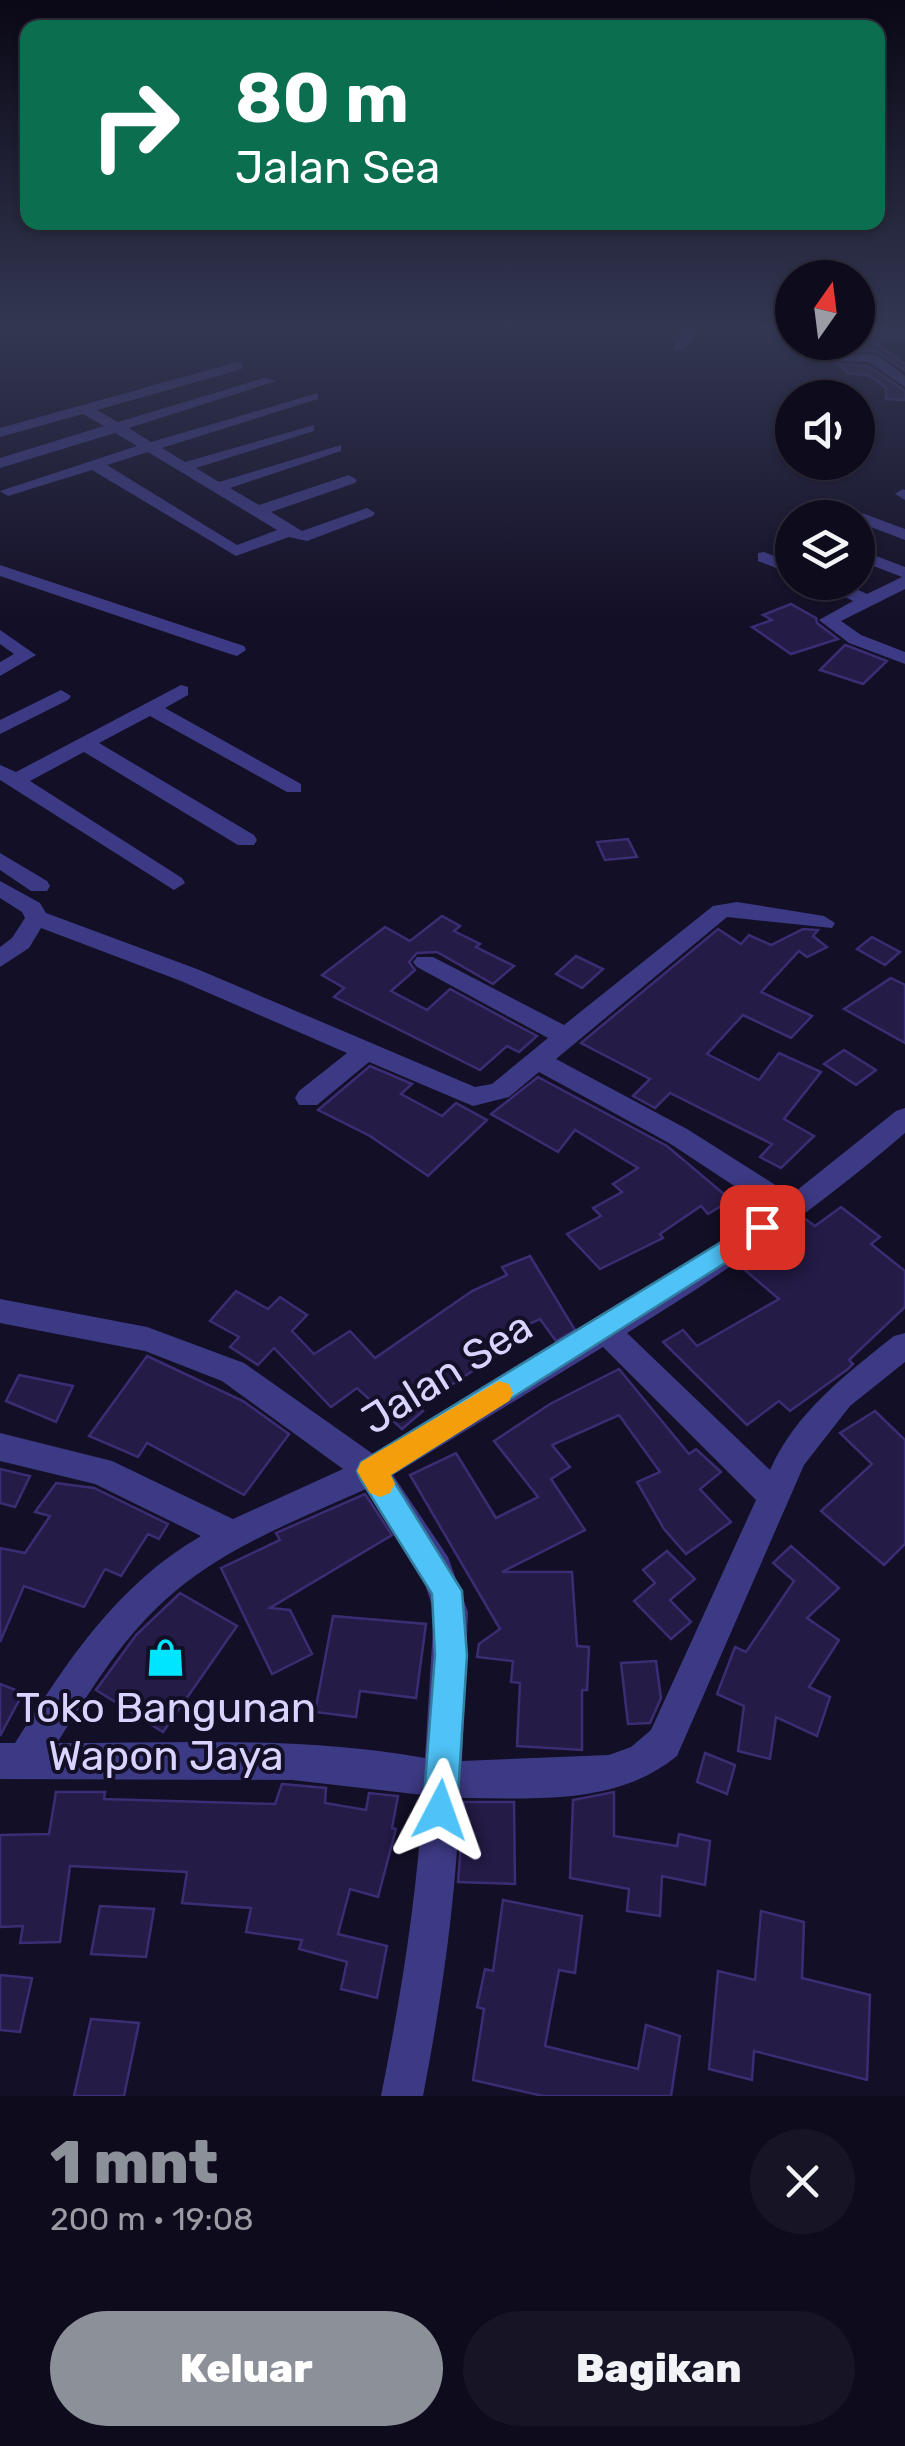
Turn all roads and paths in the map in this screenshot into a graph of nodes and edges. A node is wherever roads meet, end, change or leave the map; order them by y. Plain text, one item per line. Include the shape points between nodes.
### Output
1 (41, 423) edge
2 (108, 423) edge
3 (133, 423) edge
4 (226, 423) edge
5 (116, 428) junction
6 (309, 428) dead end
7 (0, 434) edge
8 (148, 447) junction
9 (336, 448) dead end
10 (0, 463) edge
11 (94, 464) junction
12 (182, 468) junction
13 (349, 480) dead end
14 (215, 488) junction
15 (8, 491) dead end
16 (256, 512) junction
17 (367, 513) dead end
18 (875, 523) edge
19 (289, 530) junction
20 (905, 535) edge
21 (764, 557) dead end
22 (875, 561) edge
23 (775, 562) edge
24 (0, 570) edge
25 (905, 573) edge
26 (905, 582) edge
27 (875, 596) edge
28 (867, 600) edge
29 (0, 635) edge
30 (237, 650) dead end
31 (905, 658) edge
32 (0, 670) edge
33 (181, 692) dead end
34 (61, 696) dead end
35 (152, 708) junction
36 (0, 728) edge
37 (86, 744) junction
38 (8, 776) edge
39 (294, 788) dead end
40 (246, 840) dead end
41 (0, 860) edge
42 (174, 883) dead end
43 (40, 886) dead end
44 (0, 888) edge
45 (36, 918) junction
46 (824, 923) dead end
47 (0, 960) edge
48 (425, 962) dead end
49 (564, 1036) junction
50 (367, 1050) junction
51 (538, 1060) junction
52 (308, 1098) dead end
53 (905, 1118) edge
54 (790, 1208) junction
55 (0, 1311) edge
56 (604, 1329) junction
57 (905, 1344) edge
58 (0, 1448) edge
59 (372, 1471) junction
60 (772, 1496) junction
61 (234, 1536) junction
62 (12, 1761) edge
63 (442, 1780) junction
64 (402, 2096) edge

1 - 7 street
2 - 5 street
3 - 5 street
4 - 8 street
5 - 8 street
5 - 10 street
6 - 12 street
8 - 11 street
8 - 12 street
9 - 14 street
11 - 15 street
11 - 19 street via 236,551
12 - 14 street
13 - 16 street
14 - 16 street
16 - 19 street
17 - 19 street via 301,537
18 - 20 street
21 - 23 street
22 - 25 street
24 - 30 street
26 - 27 street
28 - 31 street via 828,623
29 - 32 street via 27,654
33 - 35 street
34 - 36 street
35 - 37 street
35 - 39 street
37 - 38 street
37 - 40 street
38 - 42 street
41 - 43 street
44 - 45 street via 32,908
45 - 47 street
45 - 50 street
46 - 49 street via 721,911
48 - 49 street
49 - 51 street
50 - 51 street via 473,1098 500,1092
50 - 52 street
51 - 54 street via 678,1136
53 - 54 street, Jalan Sea
54 - 56 street, Jalan Sea
55 - 59 street via 147,1339 233,1372
56 - 59 street, Jalan Sea
56 - 60 street
57 - 60 street via 839,1397 806,1435
58 - 61 street via 85,1465
59 - 61 street
59 - 63 street, Jalan Sea via 447,1591 451,1655
60 - 63 street via 664,1744 609,1774
61 - 62 street via 150,1594
62 - 63 street via 292,1762
63 - 64 street, Jalan Sea via 424,1988

